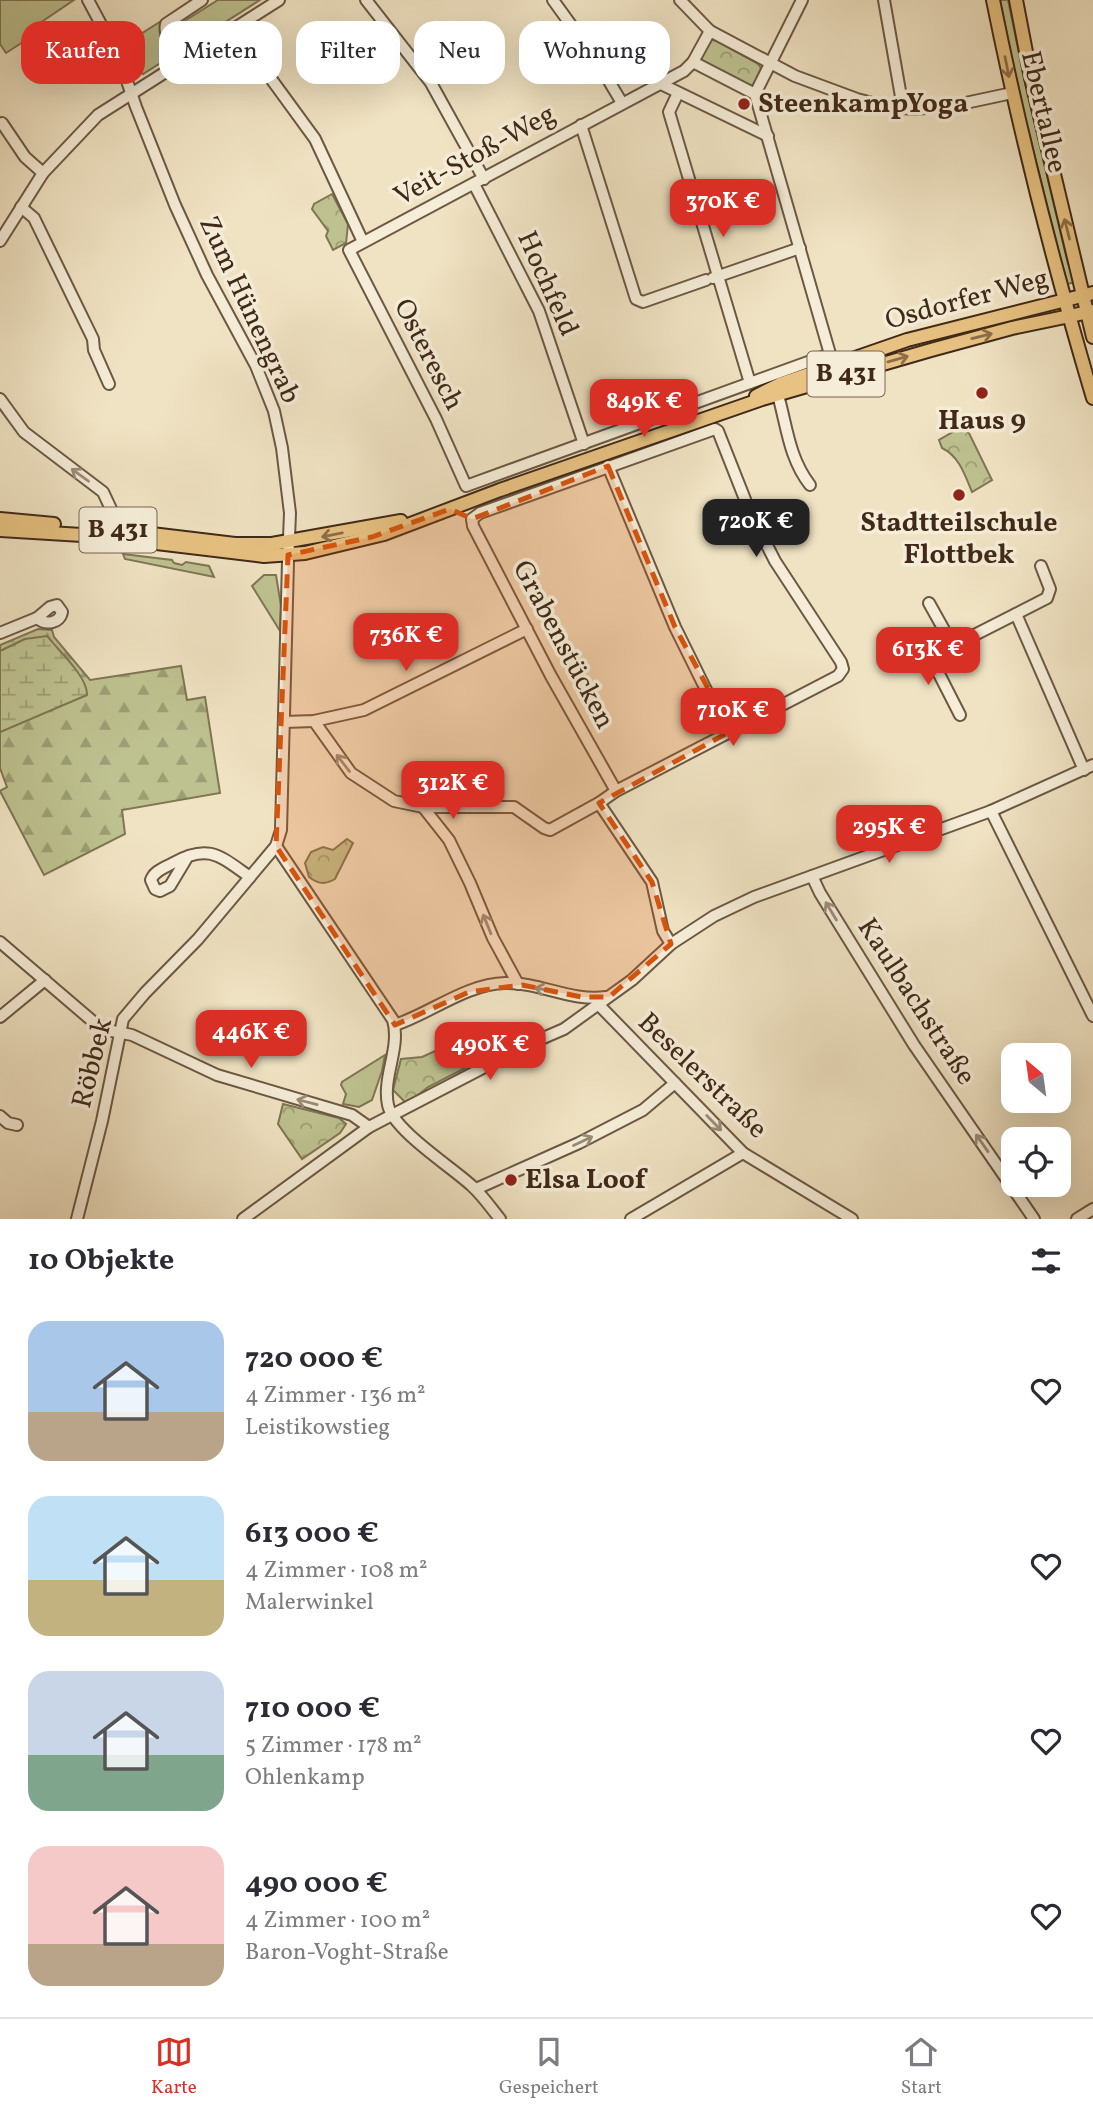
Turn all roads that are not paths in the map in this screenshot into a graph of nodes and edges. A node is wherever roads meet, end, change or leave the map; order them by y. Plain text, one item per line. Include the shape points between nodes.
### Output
1 (88, 0) edge
2 (202, 0) edge
3 (278, 0) edge
4 (366, 0) edge
5 (553, 0) edge
6 (680, 0) edge
7 (802, 0) edge
8 (884, 0) edge
9 (993, 0) edge
10 (1016, 0) edge
11 (170, 21) edge
12 (245, 21) edge
13 (710, 31) junction
14 (693, 62) junction
15 (771, 63) junction
16 (159, 75) edge
17 (670, 78) edge
18 (275, 84) edge
19 (658, 84) edge
20 (662, 84) edge
21 (132, 92) junction
22 (678, 93) junction
23 (1012, 93) junction
24 (755, 94) junction
25 (622, 103) junction
26 (904, 108) junction
27 (2, 123) dead end
28 (581, 125) junction
29 (768, 136) junction
30 (43, 173) junction
31 (479, 182) junction
32 (21, 207) junction
33 (0, 241) edge
34 (363, 243) junction
35 (800, 248) junction
36 (349, 250) joint
37 (711, 278) junction
38 (1088, 294) edge
39 (1064, 299) junction
40 (1090, 312) edge
41 (1069, 316) junction
42 (1093, 337) edge
43 (830, 354) junction
44 (849, 359) junction
45 (750, 383) junction
46 (109, 384) dead end
47 (778, 395) junction
48 (1093, 398) edge
49 (0, 399) edge
50 (739, 407) junction
51 (584, 444) junction
52 (608, 466) junction
53 (810, 485) dead end
54 (450, 509) junction
55 (0, 519) edge
56 (472, 519) junction
57 (0, 530) edge
58 (113, 530) junction
59 (289, 549) junction
60 (1041, 566) dead end
61 (929, 603) dead end
62 (1016, 614) junction
63 (37, 618) dead end
64 (527, 629) junction
65 (0, 633) edge
66 (953, 646) junction
67 (960, 715) dead end
68 (314, 721) junction
69 (284, 722) junction
70 (731, 731) junction
71 (1089, 768) edge
72 (616, 792) junction
73 (599, 803) junction
74 (423, 807) junction
75 (991, 811) junction
76 (276, 846) junction
77 (188, 856) dead end
78 (812, 876) junction
79 (250, 877) junction
80 (0, 942) edge
81 (671, 944) junction
82 (45, 980) junction
83 (518, 984) junction
84 (573, 996) junction
85 (609, 997) junction
86 (598, 1004) junction
87 (1093, 1016) edge
88 (0, 1017) edge
89 (577, 1020) junction
90 (395, 1025) junction
91 (120, 1032) junction
92 (675, 1083) junction
93 (0, 1116) edge
94 (392, 1116) junction
95 (17, 1125) dead end
96 (369, 1127) junction
97 (743, 1153) junction
98 (476, 1189) junction
99 (1093, 1209) edge
100 (77, 1219) edge
101 (243, 1219) edge
102 (500, 1219) edge
103 (631, 1219) edge
104 (852, 1219) edge
105 (1034, 1219) edge
106 (1077, 1219) edge

1 - 21 street, Zum Hünengrab via 120,58
2 - 11 street
3 - 12 street
4 - 31 street, Hochfeld via 431,83
5 - 25 street
6 - 13 street
7 - 15 street
8 - 26 street
9 -> 23 main road, Ebertallee
38 -> 10 main road, Ebertallee via 1031,78
13 - 14 street
13 - 15 street
14 - 17 street, Veit-Stoß-Weg
14 - 24 street
15 - 24 street
15 - 26 street via 830,90
16 - 21 street
18 - 34 street via 315,139
19 - 25 street, Veit-Stoß-Weg
20 - 22 street
21 - 30 street via 90,122
21 - 59 street, Zum Hünengrab via 175,205 274,411 290,513
22 - 29 street
22 - 37 street via 669,112
23 - 26 street via 956,105
23 - 39 main road, Ebertallee
24 - 29 street
25 - 28 street, Veit-Stoß-Weg
27 - 30 street
28 - 31 street, Veit-Stoß-Weg
28 - 37 street via 636,299 643,302
29 - 35 street
30 - 32 street
31 - 34 street, Veit-Stoß-Weg
31 - 51 street, Hochfeld via 539,312
32 - 33 street
32 - 46 street via 34,218 93,339
34 - 36 street, Veit-Stoß-Weg
35 - 37 street
35 - 43 street
36 - 51 street, Osteresch via 466,486
37 - 45 street
38 - 39 main road, Osdorfer Weg / B 431
38 - 40 main road, Ebertallee
39 - 41 main road, Ebertallee
39 - 44 main road, Osdorfer Weg / B 431
40 - 41 main road, Osdorfer Weg / B 431
40 - 42 main road, Ebertallee
47 -> 41 main road, Osdorfer Weg / B 431 via 921,352
41 - 48 main road, Ebertallee
43 - 44 street
43 - 45 street
44 - 50 main road, Osdorfer Weg / B 431 via 761,392
45 - 51 street
47 - 50 main road, Osdorfer Weg / B 431
47 - 53 street via 789,448
58 -> 49 street via 103,492 24,432
50 - 54 main road, Osdorfer Weg / B 431
52 - 56 street
52 - 70 street via 675,627
52 - 70 street via 711,429 718,431 775,561 841,662 838,676
54 - 56 street
54 - 59 main road, Osdorfer Weg / B 431 via 364,540
55 - 58 main road, B 431
56 - 64 street, Grabenstücken
57 - 59 main road, B 431 via 116,538 241,555
58 - 59 main road, B 431
59 - 69 street, Zum Hünengrab
60 - 62 street via 1050,589 1046,598
61 - 66 street
62 - 66 street
62 - 71 street
63 - 65 street
64 - 68 street via 364,710
64 - 72 street, Grabenstücken
66 - 67 street via 938,656 936,668
68 - 69 street
74 -> 68 street via 394,801 351,773
69 - 76 street, Zum Hünengrab via 281,830
70 - 72 street
71 - 75 street
72 - 73 street
73 - 74 street via 547,830 514,807
73 - 81 street via 652,882 661,926
83 -> 74 street via 492,938 449,840
75 - 78 street
75 - 87 street
76 - 79 street, Röbbek
76 - 90 street
77 - 79 street via 215,854
78 - 81 street via 736,905
105 -> 78 street, Kaulbachstraße via 914,1045
79 - 91 street, Röbbek via 123,1019
80 - 82 street
81 - 85 street
82 - 88 street
82 - 91 street via 97,1025
84 -> 83 street, Beselerstraße
83 - 90 street, Beselerstraße via 469,992
84 - 85 street, Beselerstraße
84 - 89 street
85 - 86 street
86 - 89 street
86 - 92 street, Beselerstraße
89 - 94 street
90 - 94 street via 387,1089
96 -> 91 street via 352,1115 217,1075
91 - 100 street, Röbbek
92 -> 97 street, Beselerstraße
98 -> 92 street via 643,1110
93 - 95 street
94 - 96 street
94 - 98 street
96 - 101 street
97 - 103 street
97 - 104 street, Beselerstraße
98 - 102 street
99 - 106 street

